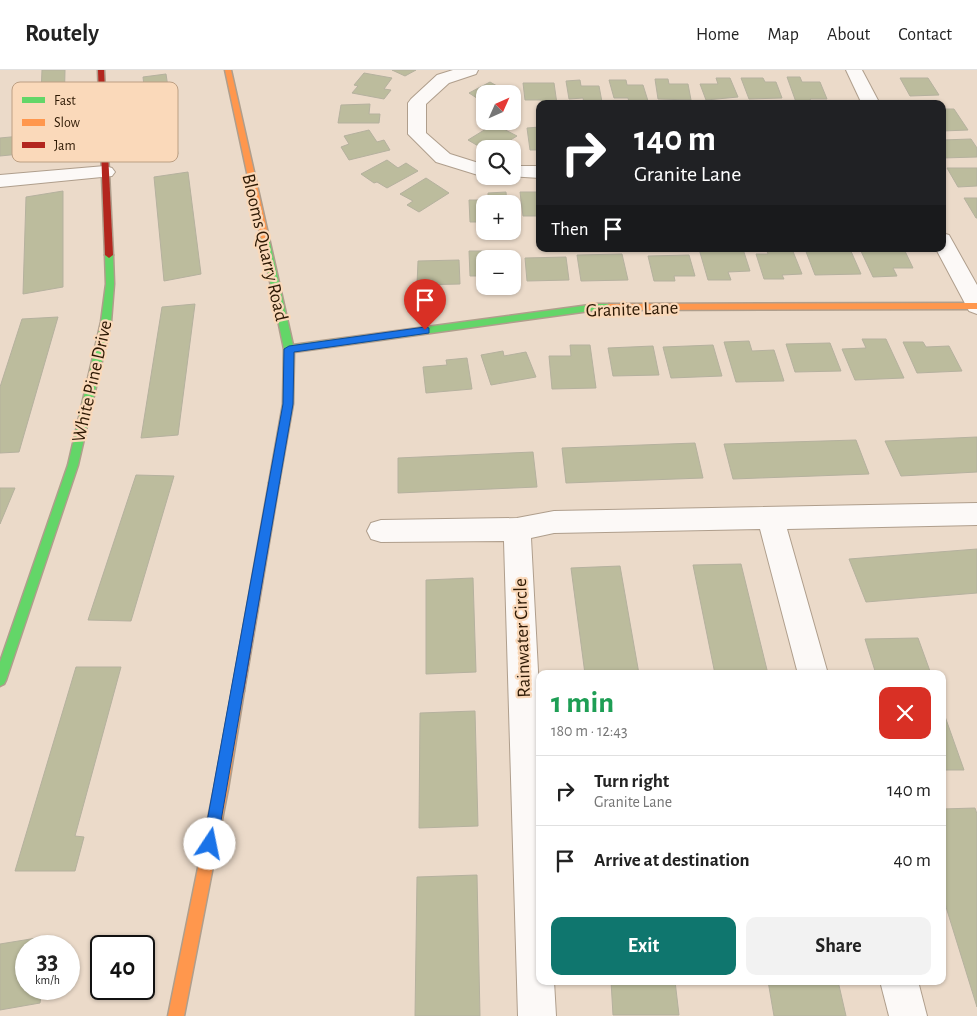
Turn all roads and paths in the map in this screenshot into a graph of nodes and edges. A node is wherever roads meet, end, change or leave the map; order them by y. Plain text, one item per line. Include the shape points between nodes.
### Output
1 (228, 70) edge
2 (470, 70) edge
3 (854, 70) edge
4 (869, 100) edge
5 (105, 162) edge
6 (476, 168) edge
7 (105, 172) junction
8 (521, 172) edge
9 (536, 172) edge
10 (0, 181) edge
11 (946, 248) edge
12 (977, 306) edge
13 (289, 349) junction
14 (977, 514) edge
15 (770, 518) junction
16 (517, 529) junction
17 (381, 531) dead end
18 (812, 670) edge
19 (0, 680) edge
20 (900, 985) edge
21 (176, 1016) edge
22 (537, 1016) edge
23 (908, 1016) edge

1 - 13 street, Blooms Quarry Road
2 - 6 street via 443,79 417,103 417,134 444,158
3 - 4 street
5 - 7 street, White Pine Drive
7 - 10 street
7 - 19 street, White Pine Drive via 110,284 106,322 73,465
8 - 9 street
11 - 12 street
12 - 13 street, Granite Lane via 598,307
13 - 21 street, Blooms Quarry Road via 288,404 221,788
14 - 15 street
15 - 16 street via 554,522
15 - 18 street
16 - 17 street
16 - 22 street, Rainwater Circle
20 - 23 street

